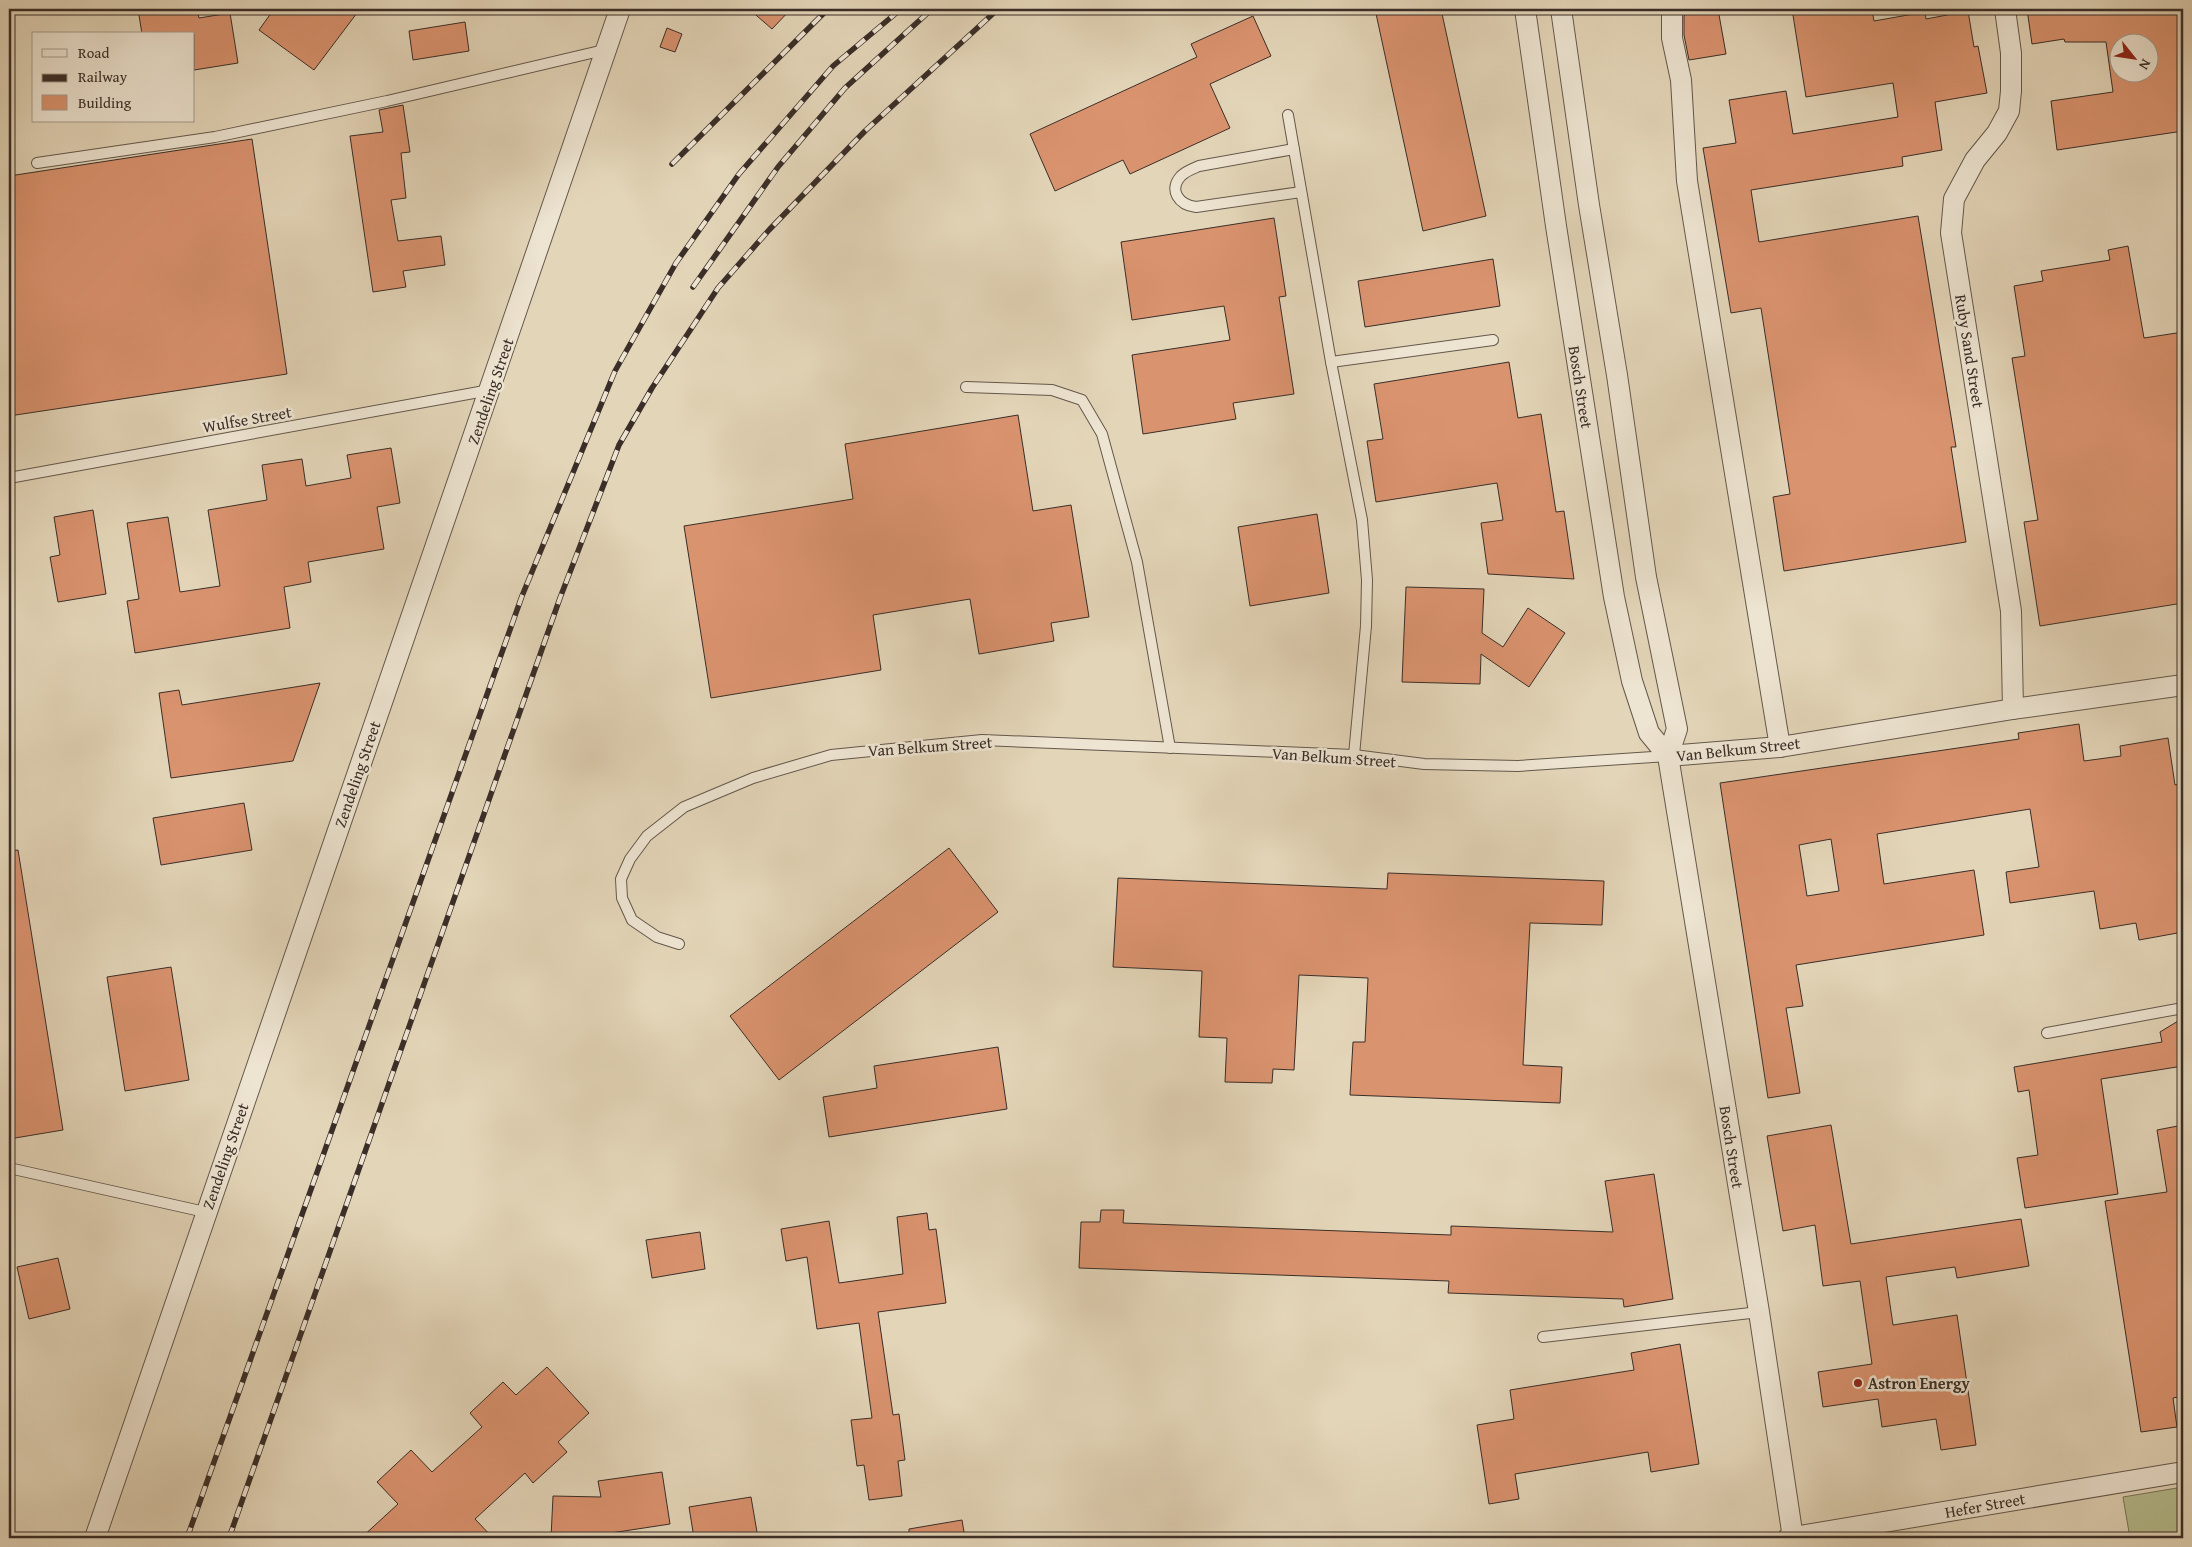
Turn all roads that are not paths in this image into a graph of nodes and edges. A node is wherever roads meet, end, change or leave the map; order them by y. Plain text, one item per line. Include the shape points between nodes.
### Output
1 (620, 9) edge
2 (1525, 9) edge
3 (1561, 9) edge
4 (1672, 9) edge
5 (2005, 9) edge
6 (604, 50) junction
7 (1288, 116) dead end
8 (1294, 149) junction
9 (37, 163) dead end
10 (1301, 192) junction
11 (1493, 340) dead end
12 (1331, 362) junction
13 (966, 387) dead end
14 (491, 390) junction
15 (9, 478) edge
16 (2183, 685) edge
17 (2013, 709) junction
18 (1780, 747) junction
19 (1170, 748) junction
20 (1354, 756) junction
21 (1668, 756) junction
22 (679, 944) dead end
23 (2183, 1008) edge
24 (2047, 1033) dead end
25 (9, 1168) edge
26 (205, 1212) junction
27 (1759, 1312) junction
28 (1543, 1337) dead end
29 (2183, 1472) edge
30 (95, 1538) edge
31 (1791, 1538) edge

1 - 6 street, Zendeling Street
2 - 21 street, Bosch Street via 1614,597 1632,681 1650,733
3 - 21 street, Bosch Street via 1646,577 1677,729
4 - 18 street via 1672,38 1681,80 1688,181
5 - 17 street, Ruby Sand Street via 2011,53 2009,111 1997,133 1975,160 1954,199 1951,233 2011,611
6 - 9 lane via 215,137
6 - 14 street, Zendeling Street
7 - 8 lane
8 - 10 lane
8 - 10 lane via 1188,170 1180,177 1176,194 1180,201 1196,207
10 - 12 lane
11 - 12 lane
12 - 20 lane via 1362,520 1366,580 1366,626
13 - 19 lane via 1052,390 1082,400 1102,434 1137,562
14 - 15 lane, Wulfse Street
14 - 26 street, Zendeling Street
16 - 17 street, Van Belkum Street
17 - 18 street, Van Belkum Street
18 - 21 street, Van Belkum Street
19 - 20 lane, Van Belkum Street
19 - 22 lane, Van Belkum Street via 982,740 831,754 754,778 684,807 646,836 630,859 621,879 622,898 632,920 657,938
20 - 21 lane, Van Belkum Street via 1424,764 1518,766
21 - 27 street, Bosch Street
23 - 24 lane
25 - 26 lane
26 - 30 street, Zendeling Street
27 - 28 lane
27 - 31 street, Bosch Street
29 - 31 street, Hefer Street

